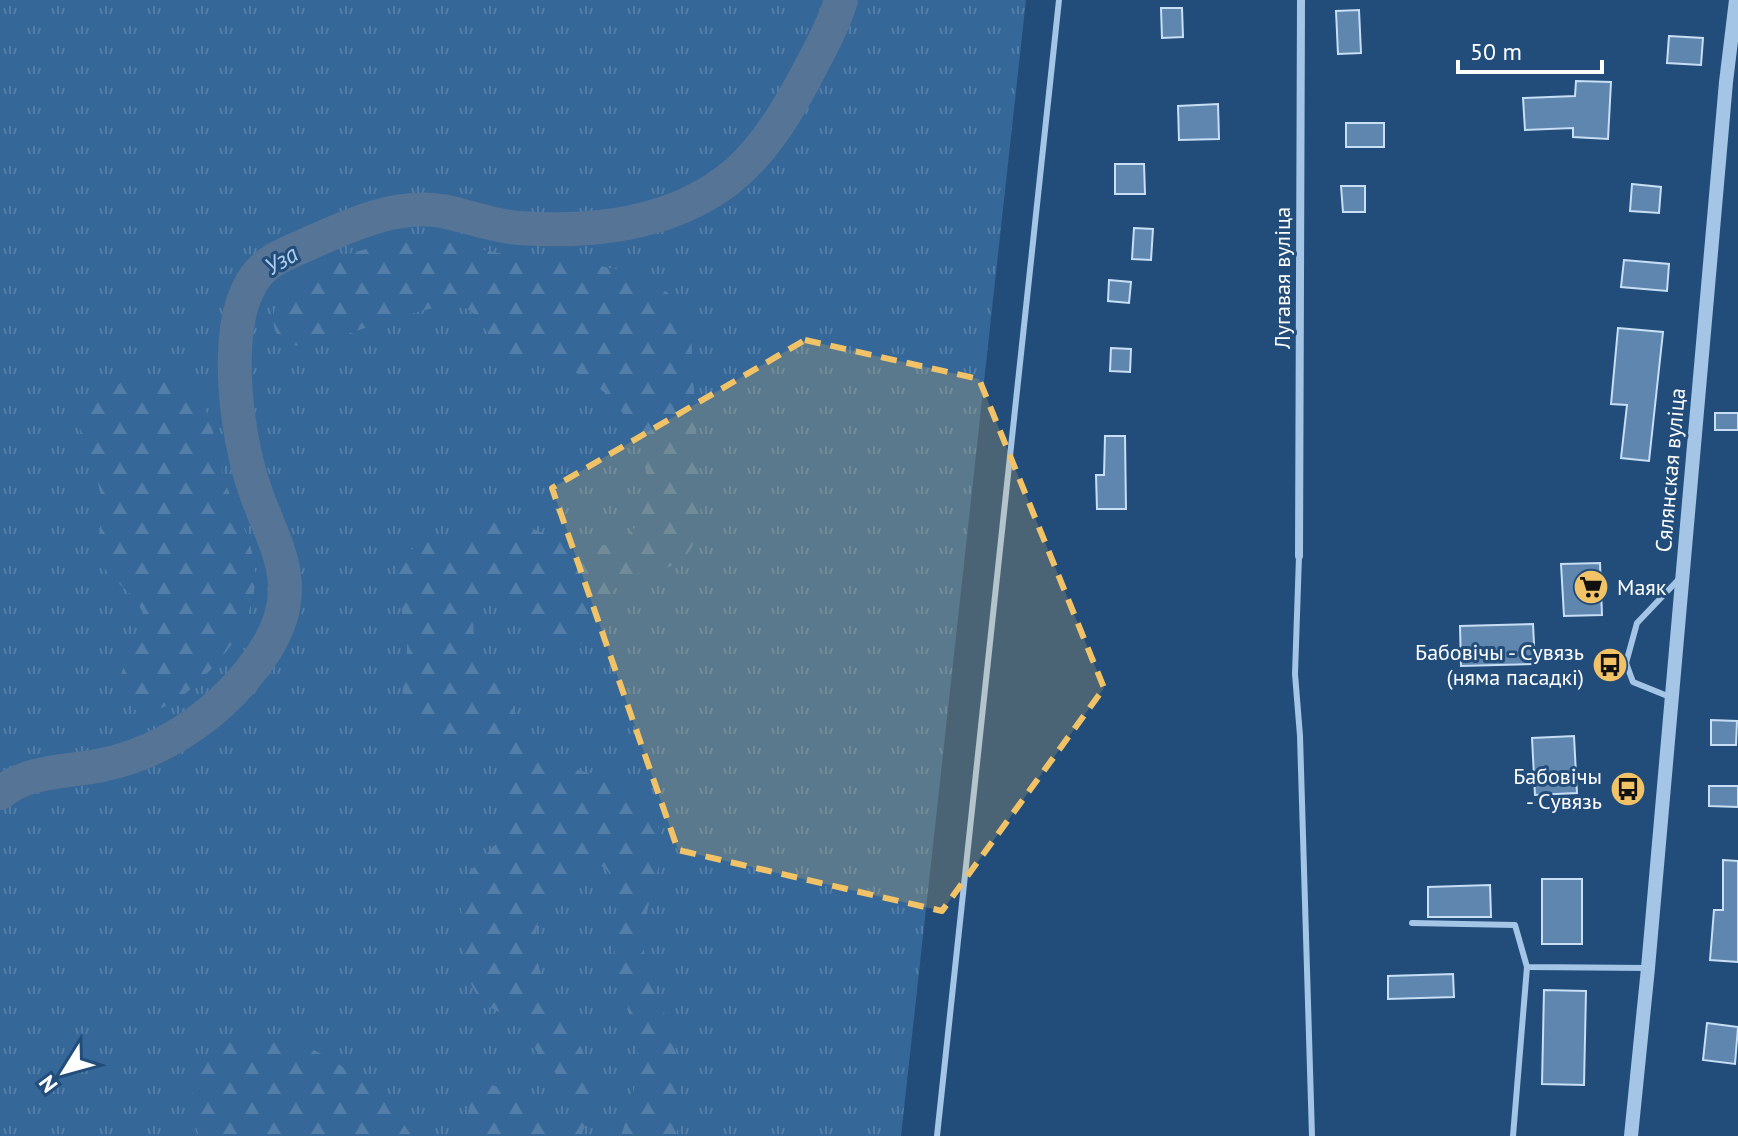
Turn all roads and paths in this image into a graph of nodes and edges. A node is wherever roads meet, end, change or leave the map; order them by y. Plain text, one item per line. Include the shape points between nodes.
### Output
1 (1059, 0) edge
2 (1301, 0) edge
3 (1736, 0) edge
4 (1732, 82) edge
5 (1299, 556) joint
6 (1683, 575) junction
7 (1671, 698) junction
8 (1412, 923) dead end
9 (1527, 967) junction
10 (1648, 968) junction
11 (937, 1136) edge
12 (1312, 1136) edge
13 (1513, 1136) edge
14 (1631, 1136) edge

1 - 11 lane
2 - 5 street, Лугавая вуліца
3 - 4 street, Сялянская вуліца
4 - 6 street, Сялянская вуліца
5 - 12 lane via 1295,674
6 - 7 street, Сялянская вуліца
6 - 7 lane via 1637,623 1626,663 1633,682
7 - 10 street, Сялянская вуліца
8 - 9 lane via 1515,925
9 - 10 lane
9 - 13 lane
10 - 14 street, Сялянская вуліца

